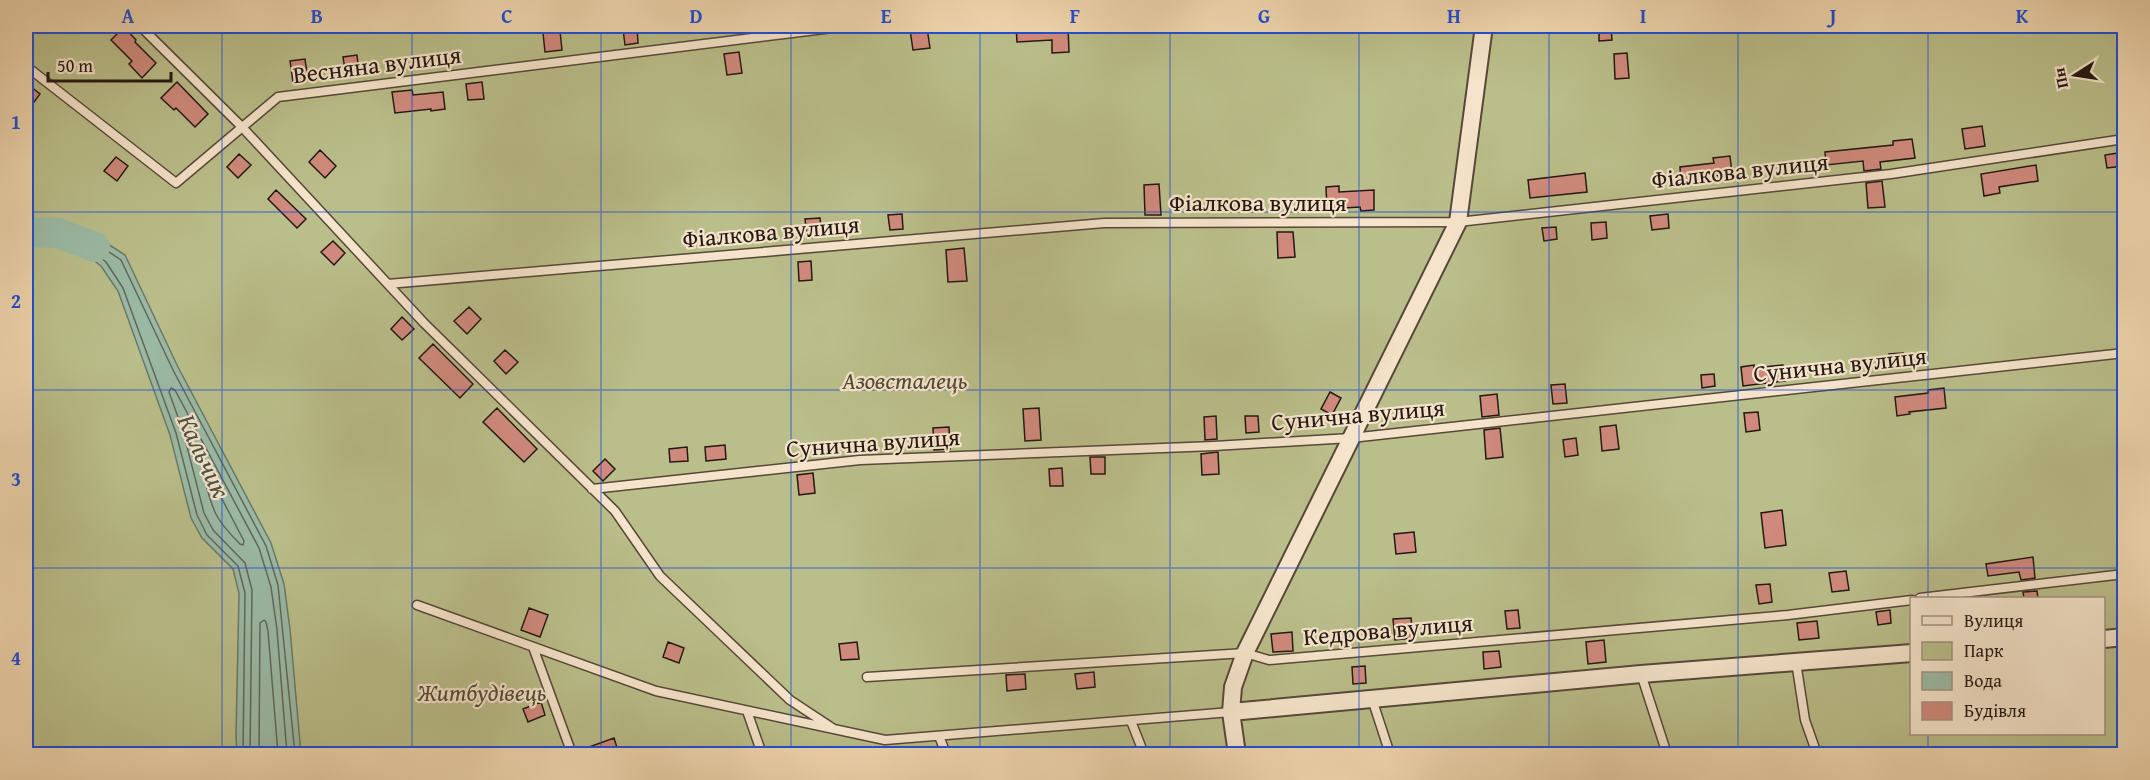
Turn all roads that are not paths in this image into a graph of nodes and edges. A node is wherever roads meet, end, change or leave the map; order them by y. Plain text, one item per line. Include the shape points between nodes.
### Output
1 (140, 26) edge
2 (849, 26) edge
3 (1484, 26) edge
4 (26, 66) edge
5 (242, 127) junction
6 (2124, 139) edge
7 (1458, 222) junction
8 (388, 284) junction
9 (2124, 353) edge
10 (1351, 438) junction
11 (592, 489) junction
12 (2124, 574) edge
13 (1928, 597) edge
14 (1910, 600) edge
15 (417, 605) dead end
16 (2124, 637) edge
17 (2105, 639) edge
18 (533, 647) junction
19 (1245, 653) junction
20 (1910, 653) edge
21 (1796, 662) junction
22 (1641, 674) junction
23 (867, 676) dead end
24 (1372, 699) junction
25 (747, 711) junction
26 (1231, 712) junction
27 (1131, 721) junction
28 (834, 729) junction
29 (939, 736) junction
30 (572, 754) edge
31 (762, 754) edge
32 (946, 754) edge
33 (1144, 754) edge
34 (1237, 754) edge
35 (1390, 754) edge
36 (1667, 754) edge
37 (1817, 754) edge

1 - 5 lane
2 - 5 lane, Весняна вулиця via 278,97
3 - 7 street
4 - 5 lane, Весняна вулиця via 176,183
5 - 8 lane
6 - 7 lane, Фіалкова вулиця via 1891,174
7 - 8 lane, Фіалкова вулиця via 1104,223
7 - 10 street
8 - 11 lane
9 - 10 lane, Сунична вулиця
10 - 11 lane, Сунична вулиця via 860,460
10 - 19 street
11 - 28 lane via 615,512 660,576 789,700
12 - 13 lane
14 - 19 lane, Кедрова вулиця via 1788,615 1269,660
15 - 18 lane
16 - 17 street
18 - 25 lane via 656,691
18 - 30 lane
19 - 23 lane, Кедрова вулиця
19 - 26 street via 1233,687
20 - 21 street
21 - 22 street
21 - 37 lane via 1806,720
22 - 24 street
22 - 36 lane
24 - 26 street
24 - 35 lane
25 - 28 lane
25 - 31 lane
26 - 27 lane
26 - 34 street
27 - 29 lane
27 - 33 lane
28 - 29 lane via 885,740
29 - 32 lane

